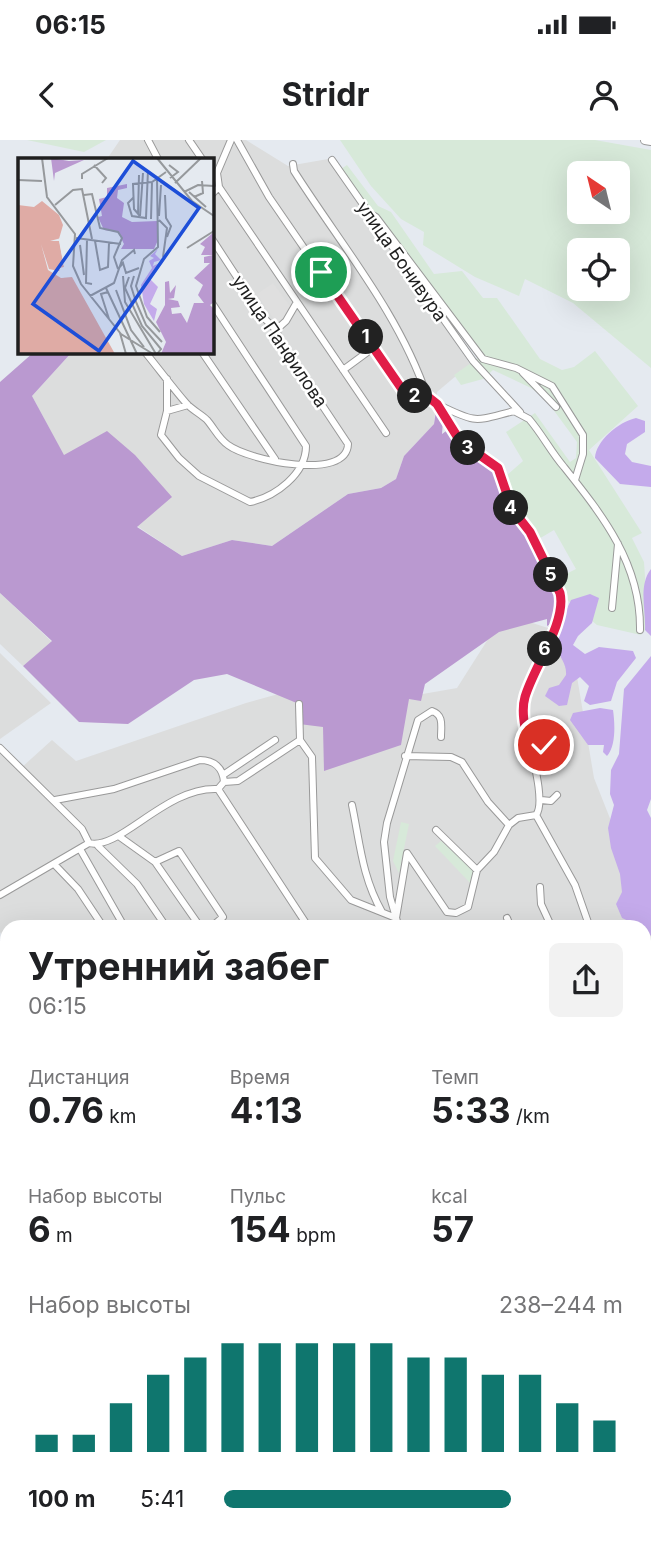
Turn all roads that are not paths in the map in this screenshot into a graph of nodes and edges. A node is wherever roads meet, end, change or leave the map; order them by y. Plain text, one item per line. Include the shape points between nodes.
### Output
1 (148, 140) edge
2 (189, 140) edge
3 (234, 140) edge
4 (645, 140) edge
5 (651, 141) edge
6 (157, 158) edge
7 (201, 158) edge
8 (332, 160) dead end
9 (293, 164) dead end
10 (214, 172) edge
11 (219, 187) junction
12 (214, 192) edge
13 (369, 213) junction
14 (214, 242) edge
15 (296, 302) junction
16 (214, 306) edge
17 (276, 330) junction
18 (373, 348) junction
19 (147, 354) edge
20 (203, 354) edge
21 (517, 366) dead end
22 (343, 370) junction
23 (167, 379) junction
24 (427, 396) junction
25 (437, 404) junction
26 (188, 405) junction
27 (556, 407) dead end
28 (167, 411) junction
29 (520, 412) junction
30 (386, 433) dead end
31 (275, 459) junction
32 (303, 464) junction
33 (575, 480) junction
34 (618, 544) junction
35 (612, 608) dead end
36 (640, 630) dead end
37 (299, 704) dead end
38 (441, 737) dead end
39 (275, 740) dead end
40 (300, 740) junction
41 (0, 748) edge
42 (551, 750) dead end
43 (530, 752) junction
44 (405, 756) junction
45 (555, 763) dead end
46 (533, 764) junction
47 (224, 778) junction
48 (218, 789) junction
49 (557, 795) dead end
50 (55, 800) junction
51 (541, 800) junction
52 (352, 805) dead end
53 (536, 816) junction
54 (509, 825) junction
55 (436, 830) dead end
56 (120, 837) junction
57 (89, 844) junction
58 (98, 846) junction
59 (80, 849) junction
60 (155, 862) junction
61 (55, 865) junction
62 (477, 870) junction
63 (540, 887) dead end
64 (0, 895) edge
65 (382, 912) junction
66 (396, 918) junction
67 (99, 920) edge
68 (120, 920) edge
69 (162, 920) edge
70 (195, 920) edge
71 (219, 920) edge
72 (304, 920) edge
73 (548, 920) edge
74 (587, 920) edge

1 - 6 street
2 - 7 street
3 - 10 street
3 - 18 street
4 - 5 street
8 - 13 street, улица Бонивура
9 - 24 street via 406,342
10 - 11 street
11 - 12 street
11 - 15 street
13 - 29 street, улица Бонивура via 473,361
13 - 33 street via 483,359 516,368 552,386 583,435
14 - 17 street, улица Панфилова
15 - 17 street
15 - 22 street
16 - 32 street via 306,446
17 - 32 street, улица Панфилова via 348,443 341,461 328,466
18 - 22 street
18 - 24 street via 404,392
19 - 23 street
20 - 31 street
21 - 27 street
22 - 30 street
23 - 26 street
23 - 28 street
24 - 25 street
25 - 29 street via 476,421
25 - 43 street via 460,441 498,468 512,509 530,532 562,600 524,698
26 - 28 street
26 - 31 street via 227,444
28 - 32 street via 161,435 179,458 199,476 250,502 279,490
29 - 33 street, улица Бонивура
31 - 32 street
33 - 34 street, улица Бонивура
34 - 35 street
34 - 36 street, улица Бонивура via 633,573
37 - 40 street
38 - 44 street via 441,717 432,712 418,720
39 - 47 street
40 - 47 street via 238,781
40 - 65 street via 312,757 315,858 351,900
41 - 50 street
42 - 43 street via 547,744
43 - 46 street
44 - 54 street via 451,757 462,762
44 - 66 street via 384,842
45 - 46 street
46 - 51 street
47 - 48 street
47 - 50 street via 208,760 200,760 114,789
48 - 56 street via 176,798 138,820
48 - 72 street
49 - 51 street via 551,801
50 - 57 street via 82,829
51 - 53 street
52 - 65 street via 364,874
53 - 54 street via 517,818
53 - 74 street via 575,885
54 - 62 street
55 - 62 street
56 - 58 street
56 - 60 street
57 - 58 street
57 - 59 street
58 - 69 street via 137,884
59 - 61 street
59 - 68 street
60 - 70 street
60 - 71 street via 179,851 223,917
61 - 64 street
61 - 67 street
62 - 66 street via 468,907 447,912 407,853
63 - 73 street
65 - 66 street

